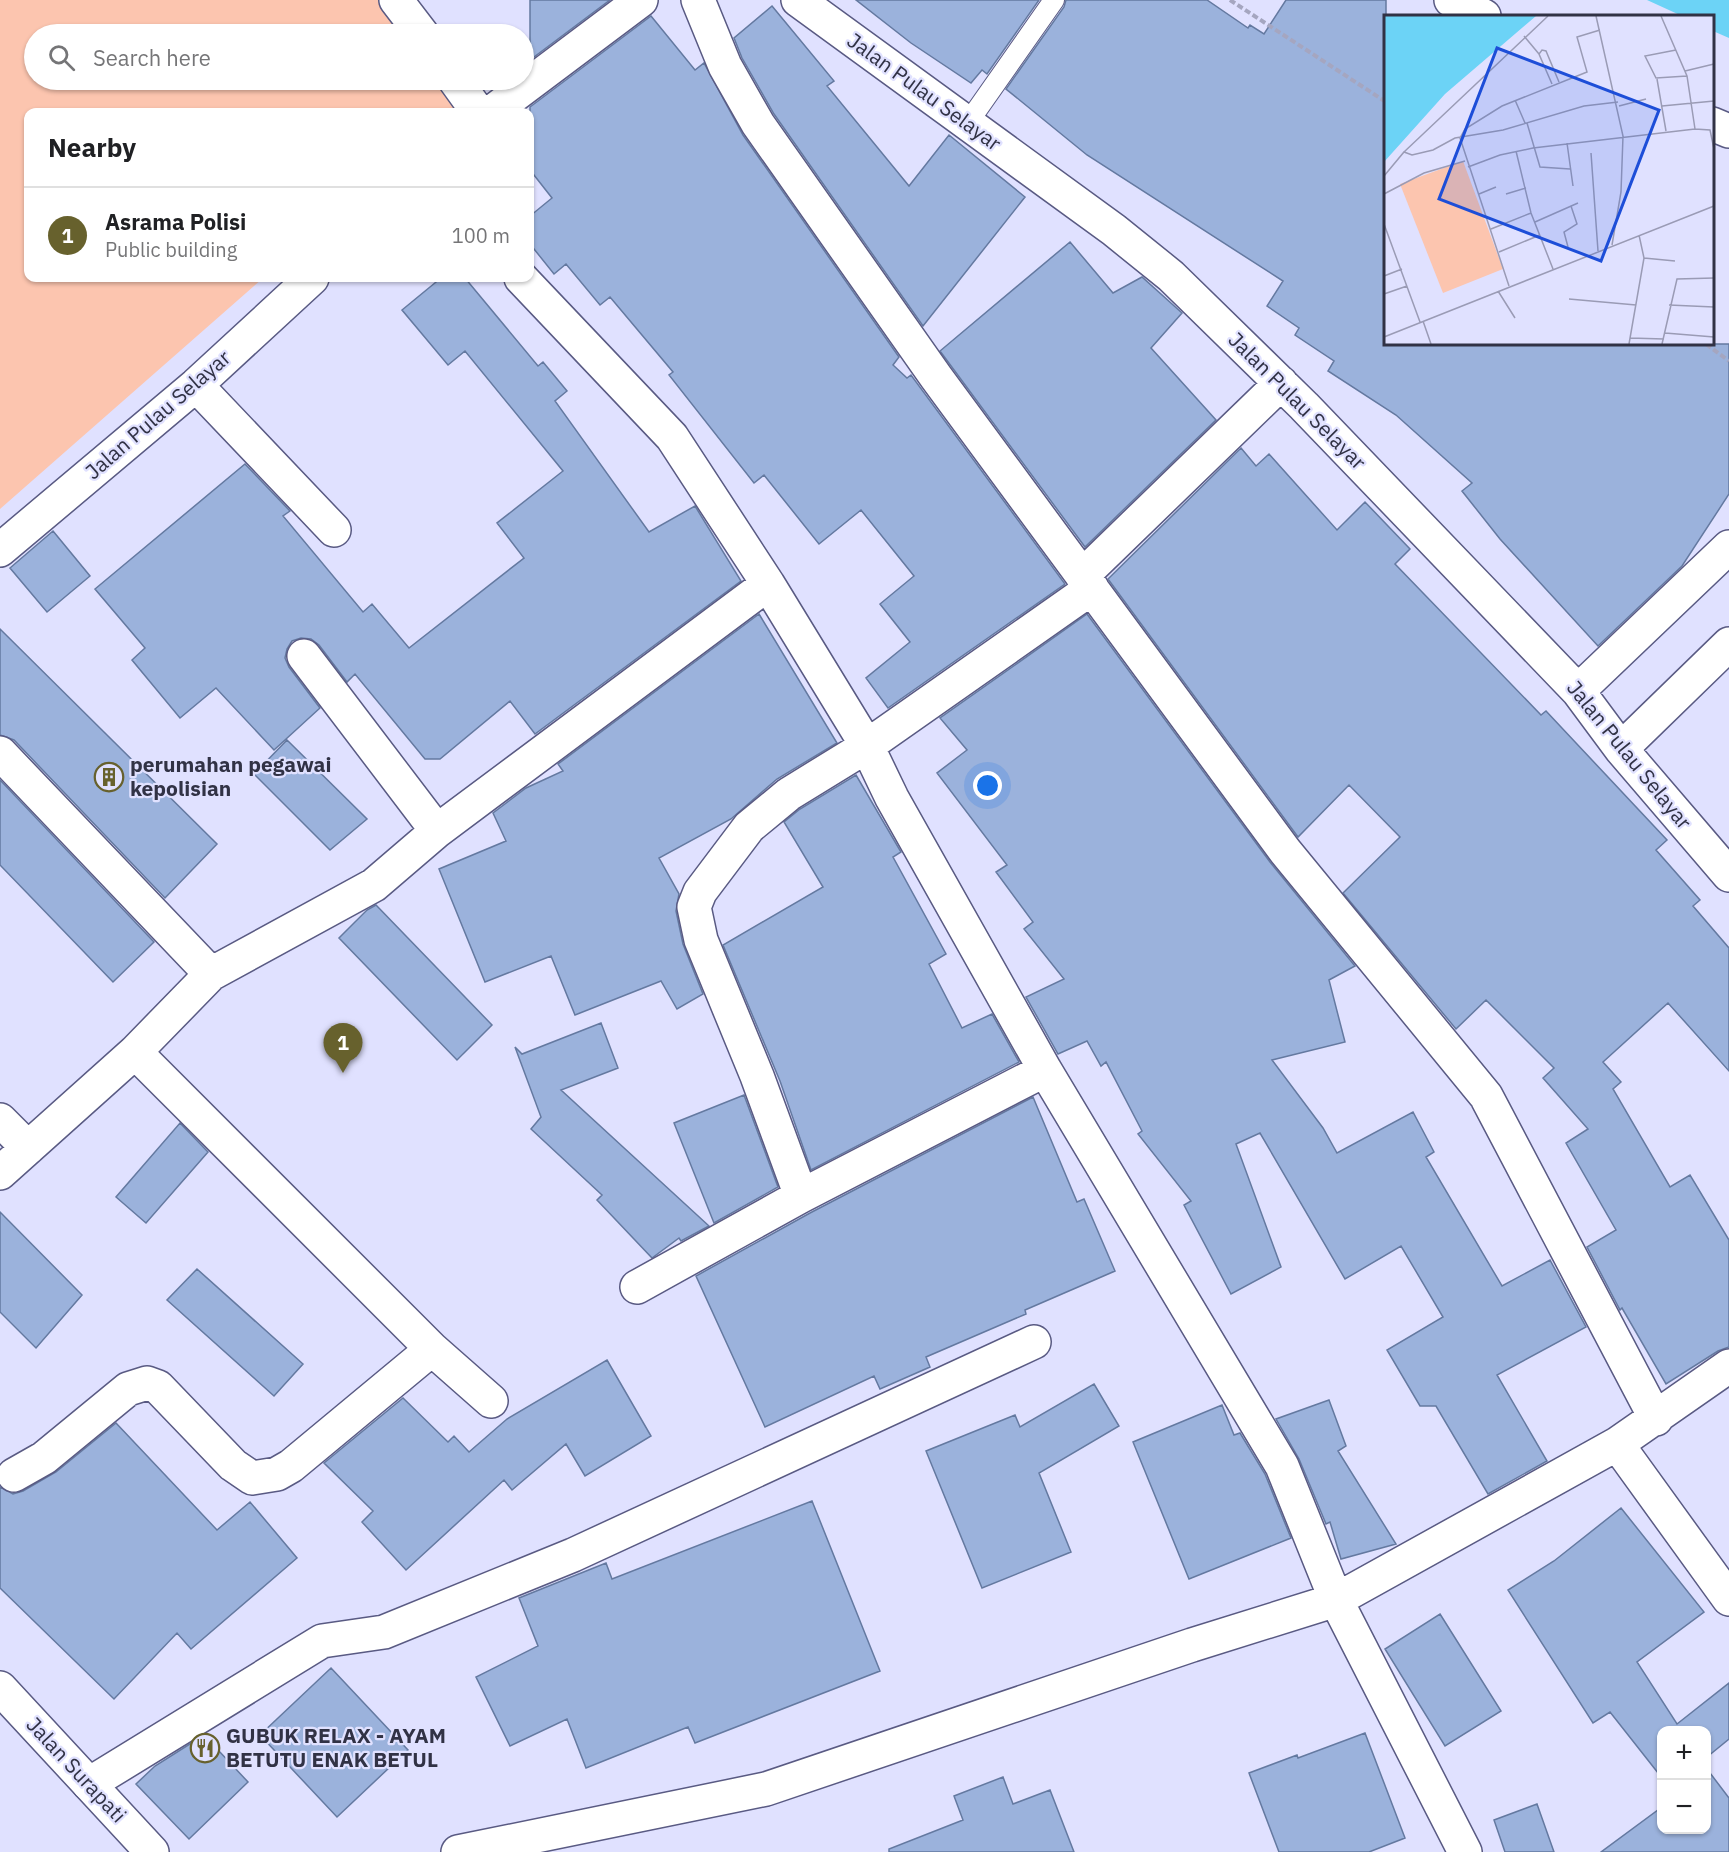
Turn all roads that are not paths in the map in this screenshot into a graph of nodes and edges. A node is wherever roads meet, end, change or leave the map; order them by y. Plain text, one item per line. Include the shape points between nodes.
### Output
1 (396, 0) edge
2 (641, 0) edge
3 (698, 0) edge
4 (798, 0) edge
5 (1054, 0) edge
6 (1451, 0) edge
7 (1482, 15) edge
8 (414, 24) edge
9 (534, 80) edge
10 (462, 90) edge
11 (521, 90) edge
12 (475, 108) edge
13 (497, 108) edge
14 (967, 124) junction
15 (1714, 124) edge
16 (1729, 131) edge
17 (308, 282) edge
18 (525, 282) edge
19 (1281, 383) junction
20 (196, 385) junction
21 (334, 530) dead end
22 (1729, 547) edge
23 (0, 550) edge
24 (1087, 582) junction
25 (768, 584) junction
26 (1729, 644) edge
27 (304, 656) dead end
28 (1578, 691) junction
29 (867, 746) junction
30 (1621, 749) junction
31 (0, 753) edge
32 (436, 831) junction
33 (1729, 875) edge
34 (211, 974) junction
35 (135, 1052) junction
36 (1045, 1070) junction
37 (0, 1120) edge
38 (28, 1149) junction
39 (0, 1173) edge
40 (801, 1196) junction
41 (637, 1287) dead end
42 (1034, 1342) dead end
43 (432, 1349) junction
44 (1729, 1366) edge
45 (491, 1401) dead end
46 (1656, 1419) junction
47 (1617, 1444) junction
48 (14, 1474) dead end
49 (1729, 1599) edge
50 (1336, 1600) junction
51 (0, 1688) edge
52 (89, 1784) junction
53 (152, 1852) edge
54 (458, 1852) edge
55 (1465, 1852) edge

1 - 8 main road
2 - 9 main road
3 - 24 main road via 725,66 758,124 936,377
4 - 14 main road, Jalan Pulau Selayar
5 - 14 lane
6 - 7 main road
10 - 12 main road
11 - 13 main road
14 - 19 main road, Jalan Pulau Selayar via 1171,276
15 - 16 main road
17 - 20 main road, Jalan Pulau Selayar
18 - 25 main road via 672,437
19 - 24 main road
19 - 28 main road, Jalan Pulau Selayar
20 - 21 main road
20 - 23 main road, Jalan Pulau Selayar
22 - 28 main road
24 - 29 main road
24 - 46 main road via 1286,851 1486,1096
25 - 29 main road
25 - 32 main road
26 - 30 main road
27 - 32 main road
28 - 30 main road, Jalan Pulau Selayar
29 - 36 main road via 892,798
29 - 40 main road via 789,794 749,827 700,892 694,907 701,940
30 - 33 main road, Jalan Pulau Selayar
31 - 34 main road
32 - 34 main road via 374,885
34 - 35 main road
35 - 38 main road
35 - 43 main road
36 - 40 main road
36 - 50 main road via 1282,1466
37 - 38 main road
38 - 39 main road
40 - 41 main road
42 - 52 main road via 573,1555 384,1632 322,1641
43 - 45 main road
43 - 48 main road via 277,1474 252,1478 233,1464 158,1387 147,1383 128,1389 44,1458
44 - 46 main road
46 - 47 main road
47 - 49 main road
47 - 50 main road
50 - 54 main road via 766,1789
50 - 55 main road
51 - 52 main road, Jalan Surapati
52 - 53 main road, Jalan Surapati

